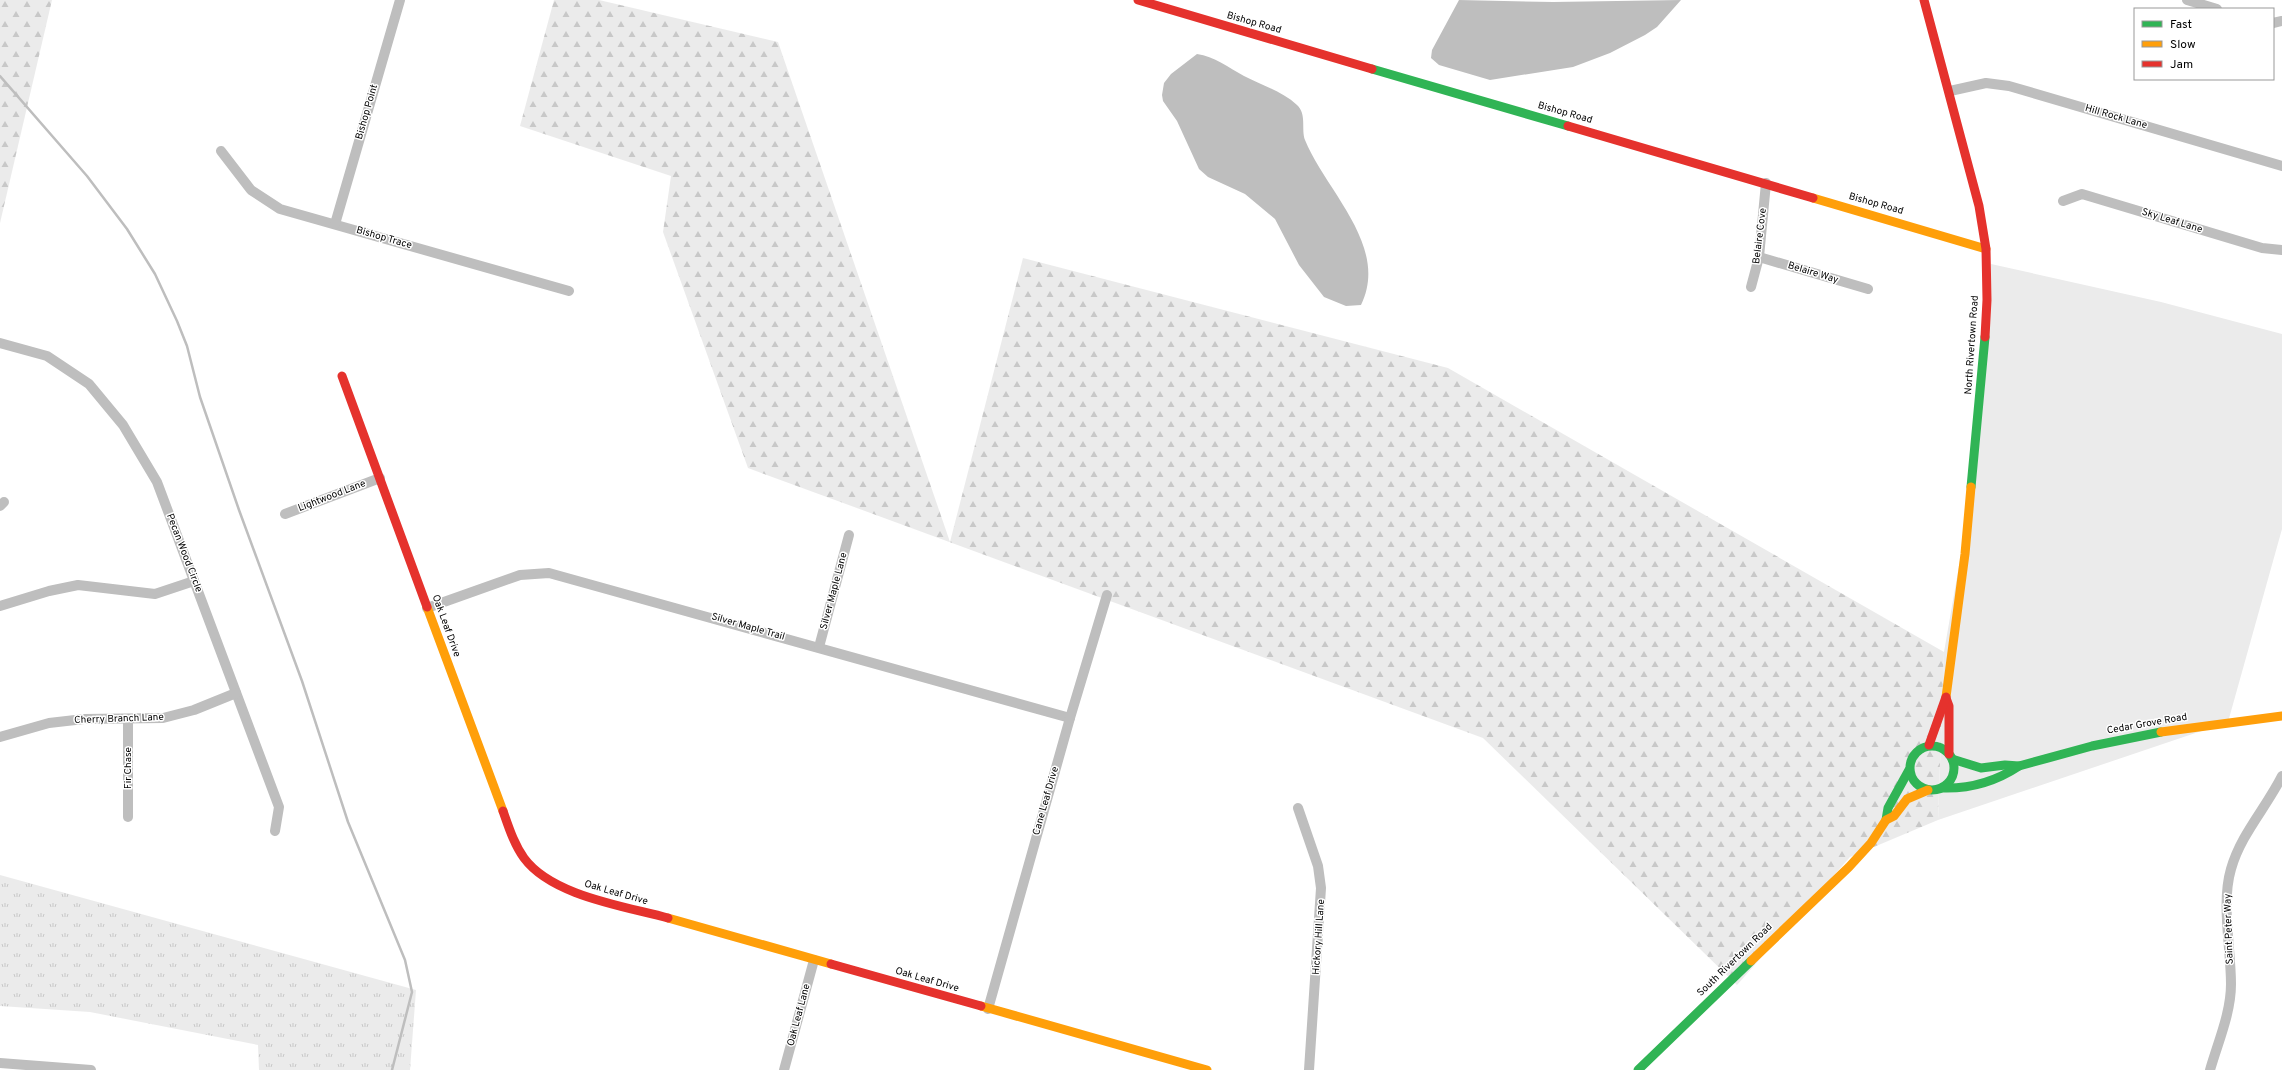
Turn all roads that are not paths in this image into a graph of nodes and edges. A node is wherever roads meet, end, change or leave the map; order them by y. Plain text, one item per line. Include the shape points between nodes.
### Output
1 (400, 0) edge
2 (1138, 0) edge
3 (1924, 0) edge
4 (2187, 0) edge
5 (2214, 8) edge
6 (1950, 91) junction
7 (220, 151) dead end
8 (2282, 166) edge
9 (1766, 183) junction
10 (2063, 201) dead end
11 (335, 224) junction
12 (1986, 249) junction
13 (2282, 250) edge
14 (1759, 257) junction
15 (1751, 287) dead end
16 (1868, 289) dead end
17 (569, 291) dead end
18 (0, 343) edge
19 (342, 376) dead end
20 (380, 478) junction
21 (285, 514) dead end
22 (849, 536) dead end
23 (194, 581) junction
24 (1107, 595) dead end
25 (0, 606) edge
26 (428, 608) junction
27 (818, 647) junction
28 (236, 693) junction
29 (1946, 698) junction
30 (2282, 716) edge
31 (1070, 718) junction
32 (128, 719) junction
33 (0, 737) edge
34 (1929, 745) junction
35 (1951, 756) junction
36 (2019, 766) junction
37 (1909, 770) junction
38 (2282, 776) edge
39 (1942, 788) junction
40 (1928, 790) junction
41 (1298, 808) dead end
42 (128, 817) dead end
43 (1886, 820) junction
44 (275, 831) dead end
45 (814, 960) junction
46 (988, 1008) junction
47 (0, 1063) edge
48 (91, 1070) edge
49 (784, 1070) edge
50 (1208, 1070) edge
51 (1309, 1070) edge
52 (1638, 1070) edge
53 (2210, 1070) edge

1 - 11 street, Bishop Point
2 - 9 street, Bishop Road
3 - 6 street, North Rivertown Road
4 - 5 street
6 - 8 street, Hill Rock Lane via 1986,83 2009,86
6 - 12 street, North Rivertown Road via 1975,186
7 - 11 street, Bishop Trace via 251,190 280,209
9 - 12 street, Bishop Road
9 - 14 street, Belaire Cove
10 - 13 street, Sky Leaf Lane via 2082,194 2249,244
11 - 17 street, Bishop Trace
12 - 29 street, North Rivertown Road via 1987,300 1982,375 1965,552
14 - 15 street, Belaire Cove
14 - 16 street, Belaire Way
18 - 23 street, Pecan Wood Circle via 47,356 90,384 118,419 157,482
19 - 20 street, Oak Leaf Drive
20 - 21 street, Lightwood Lane
20 - 26 street, Oak Leaf Drive
22 - 27 street, Silver Maple Lane
23 - 25 street via 155,594 78,585
23 - 28 street, Pecan Wood Circle
24 - 31 street, Cane Leaf Drive
26 - 27 street, Silver Maple Trail via 520,575 549,573
26 - 45 street, Oak Leaf Drive via 514,842 536,873 550,883 567,890
27 - 31 street, Silver Maple Trail
28 - 32 street, Cherry Branch Lane via 194,710 163,718
28 - 44 street, Pecan Wood Circle via 279,807
29 - 34 street, North Rivertown Road
29 - 35 street, North Rivertown Road via 1949,706
30 - 36 street, Cedar Grove Road via 2156,733 2092,746
31 - 46 street, Cane Leaf Drive
32 - 33 street, Cherry Branch Lane via 84,719 49,723
32 - 42 street, Fir Chase
34 - 35 street via 1937,745
34 - 37 street via 1916,751 1912,756
35 - 36 street, Cedar Grove Road via 1981,768
35 - 39 street via 1954,772
36 - 39 street, Cedar Grove Road via 2003,778 1971,786
37 - 40 street via 1915,783
37 - 43 street via 1888,808
38 - 53 street, Saint Peter Way via 2238,846 2230,870 2227,891 2230,993
39 - 40 street
40 - 43 street via 1907,799 1894,816
41 - 51 street, Hickory Hill Lane via 1318,866 1321,888
43 - 52 street, South Rivertown Road via 1871,843 1849,867
45 - 46 street, Oak Leaf Drive
45 - 49 street, Oak Leaf Lane
46 - 50 street, Oak Leaf Drive
47 - 48 street

